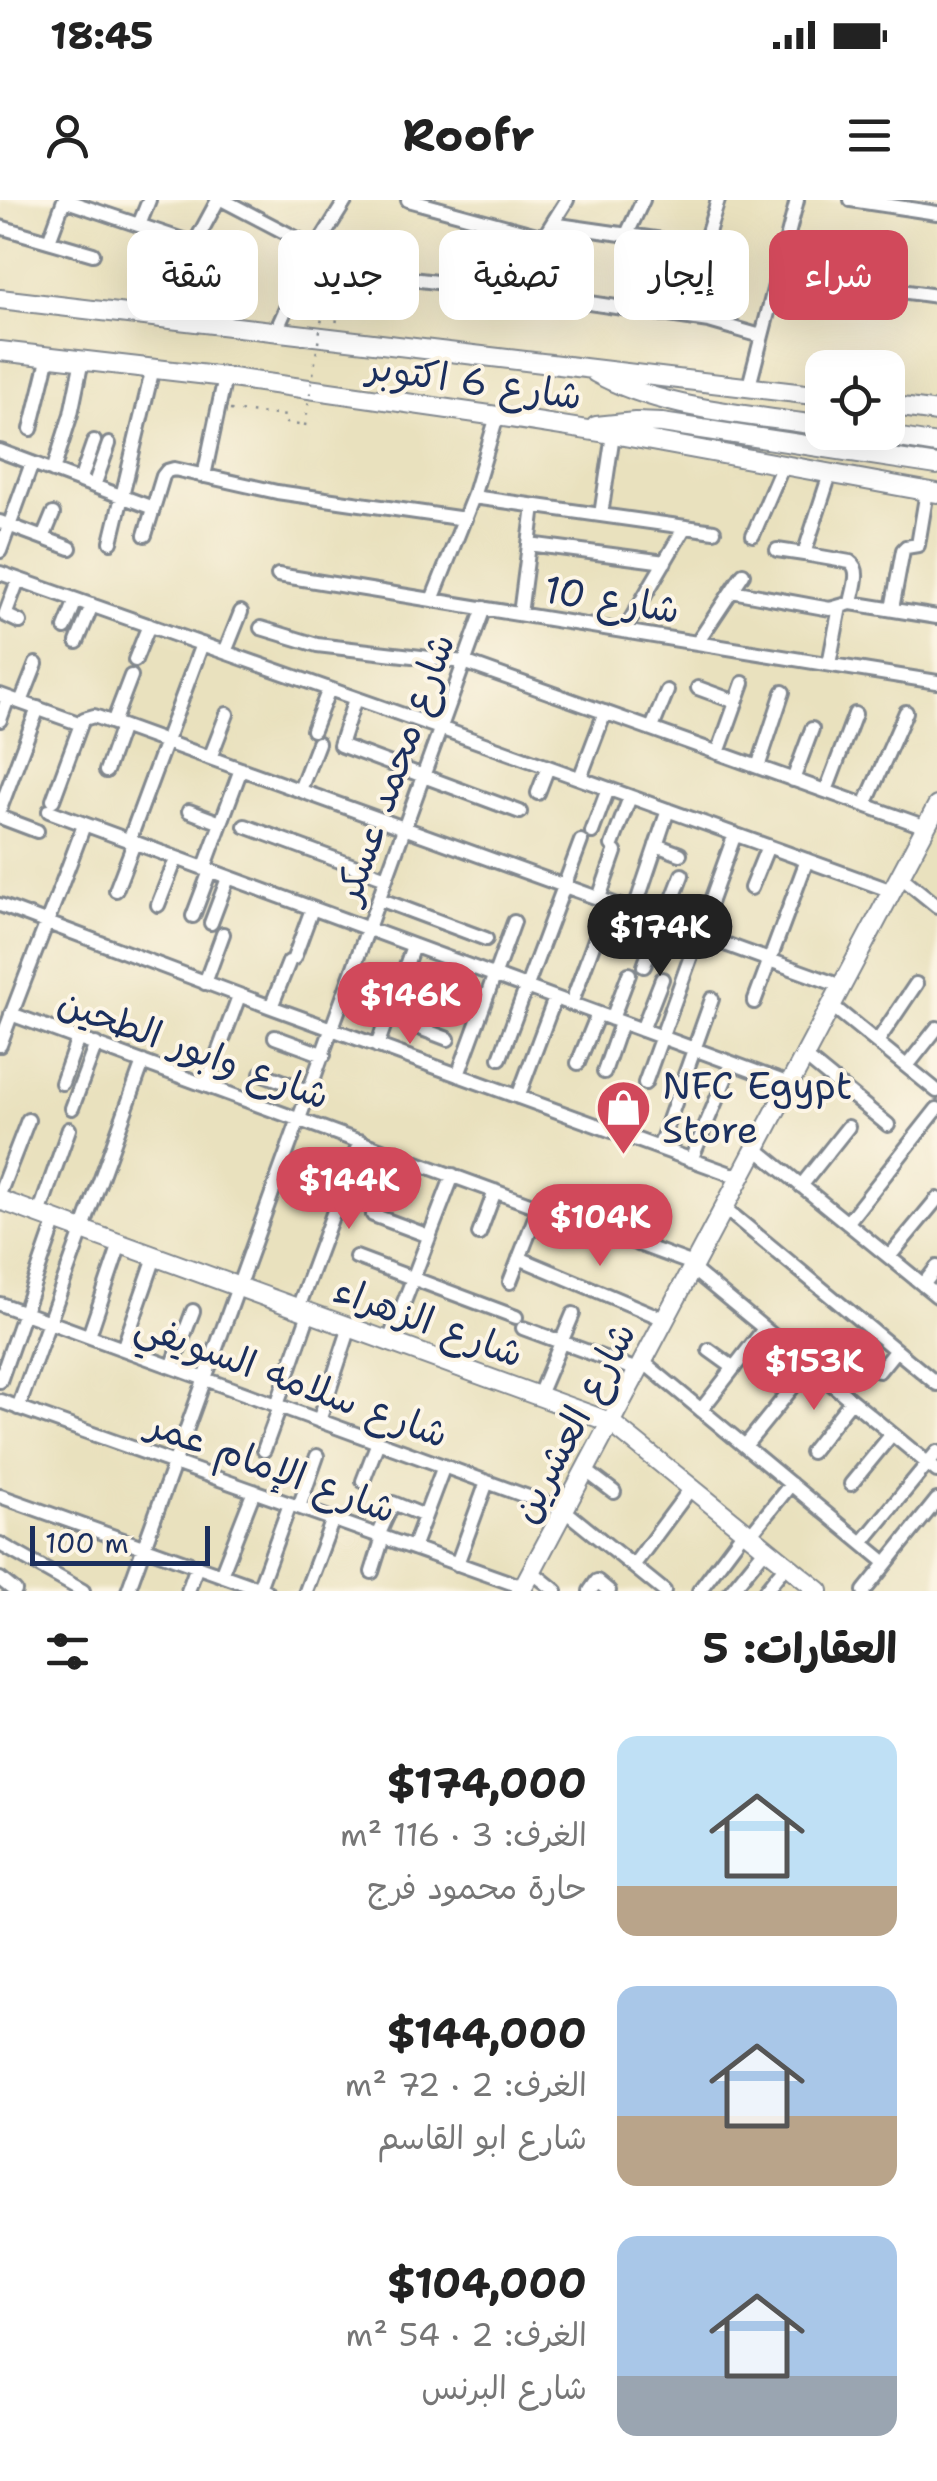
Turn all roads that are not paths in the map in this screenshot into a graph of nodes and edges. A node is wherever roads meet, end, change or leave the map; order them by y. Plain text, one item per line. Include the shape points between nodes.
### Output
1 (64, 200) edge
2 (148, 200) edge
3 (221, 200) edge
4 (327, 200) edge
5 (408, 200) edge
6 (566, 200) edge
7 (642, 200) edge
8 (718, 200) edge
9 (782, 200) edge
10 (851, 200) edge
11 (796, 203) edge
12 (344, 204) edge
13 (99, 206) edge
14 (937, 212) edge
15 (552, 224) junction
16 (139, 225) junction
17 (0, 227) edge
18 (154, 230) edge
19 (203, 230) edge
20 (280, 230) edge
21 (327, 230) edge
22 (515, 230) edge
23 (549, 230) edge
24 (629, 230) edge
25 (709, 230) edge
26 (789, 230) edge
27 (614, 232) edge
28 (49, 241) junction
29 (94, 254) dead end
30 (908, 292) edge
31 (937, 296) edge
32 (0, 299) edge
33 (769, 307) edge
34 (127, 314) edge
35 (181, 320) edge
36 (281, 320) edge
37 (702, 320) edge
38 (276, 331) junction
39 (761, 336) junction
40 (2, 356) edge
41 (50, 356) junction
42 (82, 360) junction
43 (153, 368) junction
44 (586, 368) junction
45 (224, 378) junction
46 (748, 386) junction
47 (805, 394) edge
48 (905, 407) edge
49 (937, 412) edge
50 (497, 416) junction
51 (805, 423) edge
52 (32, 429) dead end
53 (581, 430) junction
54 (613, 434) junction
55 (905, 439) edge
56 (94, 441) dead end
57 (109, 444) dead end
58 (937, 444) edge
59 (0, 451) edge
60 (32, 463) junction
61 (783, 465) junction
62 (937, 465) edge
63 (54, 471) junction
64 (830, 474) junction
65 (204, 476) junction
66 (87, 484) junction
67 (932, 492) edge
68 (124, 497) junction
69 (473, 498) junction
70 (534, 506) junction
71 (153, 508) junction
72 (53, 514) dead end
73 (601, 515) junction
74 (464, 519) junction
75 (5, 524) edge
76 (685, 527) junction
77 (714, 531) dead end
78 (145, 534) dead end
79 (753, 535) dead end
80 (44, 538) junction
81 (111, 542) dead end
82 (529, 544) junction
83 (70, 548) dead end
84 (777, 550) dead end
85 (0, 551) edge
86 (804, 554) junction
87 (664, 562) junction
88 (743, 574) dead end
89 (278, 575) dead end
90 (1, 576) edge
91 (18, 580) junction
92 (732, 591) junction
93 (76, 600) junction
94 (432, 600) junction
95 (92, 605) junction
96 (846, 605) junction
97 (484, 608) junction
98 (892, 609) junction
99 (241, 612) dead end
100 (520, 614) junction
101 (937, 617) edge
102 (20, 622) dead end
103 (149, 625) junction
104 (65, 628) dead end
105 (261, 628) dead end
106 (624, 631) junction
107 (78, 642) dead end
108 (698, 643) junction
109 (202, 644) junction
110 (225, 652) junction
111 (136, 660) dead end
112 (464, 662) junction
113 (36, 664) dead end
114 (829, 664) junction
115 (131, 676) dead end
116 (937, 682) edge
117 (742, 683) dead end
118 (698, 688) dead end
119 (329, 689) junction
120 (667, 692) dead end
121 (784, 692) dead end
122 (10, 698) edge
123 (355, 699) junction
124 (736, 702) junction
125 (38, 708) junction
126 (604, 712) junction
127 (906, 712) dead end
128 (227, 714) dead end
129 (855, 714) dead end
130 (0, 720) edge
131 (81, 724) junction
132 (118, 724) junction
133 (440, 728) junction
134 (652, 728) junction
135 (812, 729) dead end
136 (166, 742) junction
137 (718, 752) junction
138 (210, 758) junction
139 (548, 767) junction
140 (758, 767) junction
141 (241, 769) junction
142 (106, 771) dead end
143 (422, 776) junction
144 (580, 778) junction
145 (793, 780) junction
146 (608, 789) junction
147 (300, 790) junction
148 (826, 791) junction
149 (538, 793) dead end
150 (630, 797) junction
151 (866, 806) junction
152 (937, 806) edge
153 (0, 808) edge
154 (668, 810) junction
155 (189, 811) dead end
156 (520, 812) dead end
157 (0, 818) edge
158 (221, 823) junction
159 (84, 824) junction
160 (245, 826) dead end
161 (926, 827) junction
162 (403, 828) junction
163 (37, 831) dead end
164 (735, 834) junction
165 (132, 842) junction
166 (656, 844) junction
167 (768, 846) junction
168 (680, 854) dead end
169 (176, 859) junction
170 (807, 860) junction
171 (207, 870) junction
172 (682, 875) dead end
173 (228, 878) junction
174 (386, 878) junction
175 (896, 883) junction
176 (564, 886) junction
177 (751, 888) dead end
178 (116, 890) dead end
179 (379, 899) junction
180 (604, 900) junction
181 (0, 905) edge
182 (158, 905) dead end
183 (937, 906) edge
184 (312, 909) junction
185 (634, 911) junction
186 (192, 916) dead end
187 (662, 921) junction
188 (514, 922) dead end
189 (211, 923) dead end
190 (48, 924) junction
191 (368, 930) junction
192 (223, 934) dead end
193 (698, 934) junction
194 (486, 939) dead end
195 (414, 946) junction
196 (770, 960) junction
197 (644, 966) dead end
198 (628, 974) dead end
199 (494, 976) junction
200 (662, 979) dead end
201 (204, 983) junction
202 (916, 984) dead end
203 (841, 986) junction
204 (527, 988) junction
205 (240, 996) junction
206 (555, 998) junction
207 (712, 1000) dead end
208 (754, 1002) dead end
209 (571, 1004) junction
210 (831, 1004) junction
211 (8, 1007) edge
212 (272, 1008) junction
213 (388, 1016) junction
214 (610, 1019) junction
215 (937, 1028) edge
216 (332, 1030) junction
217 (642, 1030) junction
218 (275, 1036) dead end
219 (661, 1037) junction
220 (78, 1038) junction
221 (448, 1039) dead end
222 (877, 1042) junction
223 (96, 1044) junction
224 (0, 1045) edge
225 (377, 1046) junction
226 (695, 1050) junction
227 (324, 1056) junction
228 (804, 1056) junction
229 (500, 1058) dead end
230 (143, 1062) junction
231 (578, 1062) dead end
232 (732, 1063) junction
233 (907, 1066) junction
234 (604, 1072) dead end
235 (262, 1073) dead end
236 (458, 1075) junction
237 (645, 1082) dead end
238 (62, 1083) dead end
239 (789, 1084) junction
240 (206, 1085) junction
241 (937, 1091) edge
242 (310, 1092) junction
243 (518, 1097) junction
244 (72, 1108) dead end
245 (937, 1109) edge
246 (300, 1119) junction
247 (28, 1120) dead end
248 (888, 1125) dead end
249 (848, 1126) dead end
250 (69, 1129) dead end
251 (360, 1141) junction
252 (659, 1148) junction
253 (755, 1148) junction
254 (691, 1160) junction
255 (453, 1175) junction
256 (739, 1178) junction
257 (801, 1186) junction
258 (495, 1191) junction
259 (0, 1196) edge
260 (937, 1199) edge
261 (539, 1207) junction
262 (724, 1208) junction
263 (373, 1214) dead end
264 (47, 1217) junction
265 (847, 1223) junction
266 (82, 1230) junction
267 (479, 1234) dead end
268 (429, 1236) junction
269 (120, 1244) junction
270 (155, 1256) junction
271 (356, 1257) dead end
272 (889, 1257) junction
273 (519, 1258) junction
274 (692, 1266) junction
275 (937, 1267) edge
276 (413, 1278) junction
277 (510, 1282) dead end
278 (923, 1285) junction
279 (239, 1287) junction
280 (937, 1296) edge
281 (0, 1304) edge
282 (304, 1310) junction
283 (193, 1311) dead end
284 (24, 1312) junction
285 (574, 1314) dead end
286 (664, 1320) junction
287 (49, 1322) junction
288 (350, 1327) junction
289 (764, 1329) junction
290 (89, 1336) junction
291 (389, 1342) junction
292 (562, 1342) junction
293 (122, 1349) junction
294 (709, 1350) dead end
295 (896, 1350) junction
296 (639, 1365) junction
297 (810, 1366) junction
298 (172, 1367) junction
299 (734, 1368) junction
300 (879, 1371) dead end
301 (206, 1379) junction
302 (0, 1381) edge
303 (937, 1384) edge
304 (538, 1396) junction
305 (0, 1401) edge
306 (852, 1401) junction
307 (278, 1406) junction
308 (18, 1408) junction
309 (701, 1410) junction
310 (319, 1421) junction
311 (610, 1422) junction
312 (892, 1434) junction
313 (378, 1442) junction
314 (746, 1446) junction
315 (264, 1450) dead end
316 (811, 1452) dead end
317 (937, 1452) edge
318 (318, 1456) dead end
319 (175, 1463) junction
320 (444, 1466) junction
321 (932, 1467) edge
322 (584, 1470) junction
323 (363, 1481) dead end
324 (487, 1482) junction
325 (791, 1484) junction
326 (852, 1484) dead end
327 (691, 1488) junction
328 (254, 1492) junction
329 (614, 1492) dead end
330 (0, 1496) edge
331 (937, 1500) edge
332 (294, 1506) junction
333 (564, 1510) junction
334 (425, 1516) junction
335 (333, 1520) junction
336 (747, 1533) junction
337 (381, 1536) junction
338 (862, 1543) junction
339 (144, 1548) junction
340 (413, 1548) junction
341 (766, 1548) junction
342 (3, 1550) edge
343 (886, 1563) junction
344 (456, 1564) junction
345 (786, 1565) junction
346 (196, 1566) junction
347 (633, 1566) junction
348 (372, 1572) dead end
349 (220, 1575) junction
350 (0, 1580) edge
351 (525, 1583) edge
352 (261, 1590) edge
353 (15, 1591) edge
354 (83, 1591) edge
355 (128, 1591) edge
356 (188, 1591) edge
357 (306, 1591) edge
358 (556, 1591) edge
359 (590, 1591) edge
360 (609, 1591) edge
361 (664, 1591) edge
362 (699, 1591) edge
363 (730, 1591) edge
364 (765, 1591) edge
365 (819, 1591) edge
366 (864, 1591) edge

1 - 13 street
1 - 28 street
2 - 16 street
3 - 19 street
3 - 20 street
4 - 12 street
5 - 22 street
6 - 15 street
7 - 24 street
8 - 25 street
9 - 11 street
10 - 14 street
11 - 26 street
12 - 21 street
13 - 16 street
15 - 23 street
15 - 27 street
16 - 18 street
17 - 28 street
28 - 29 street
30 - 31 street
32 - 34 main road
33 - 39 street
35 - 38 main road
36 - 38 street
37 - 39 street
38 - 44 main road
39 - 46 street
40 - 41 main road, شارع 6 اكتوبر
41 - 42 main road, شارع 6 اكتوبر
41 - 52 street
42 - 43 main road, شارع 6 اكتوبر
42 - 63 street
43 - 45 main road, شارع 6 اكتوبر
43 - 68 street
44 - 46 main road
44 - 51 main road via 663,400
45 - 50 main road, شارع 6 اكتوبر
45 - 65 street
46 - 47 main road
48 - 49 main road
50 - 53 main road, شارع 6 اكتوبر
50 - 69 street
53 - 54 main road, شارع 6 اكتوبر
53 - 62 main road via 662,423
54 - 61 main road, شارع 6 اكتوبر
54 - 73 street
55 - 58 main road
56 - 66 street
57 - 66 street
59 - 60 street
60 - 63 street
60 - 75 street
61 - 64 main road, شارع 6 اكتوبر
61 - 79 street
63 - 66 street
64 - 67 main road, شارع 6 اكتوبر
64 - 86 street
65 - 71 street via 166,471
65 - 74 street
66 - 68 street
67 - 98 street via 918,545 903,548
68 - 71 street
68 - 81 street
69 - 70 street
69 - 74 street
70 - 73 street
70 - 82 street
71 - 78 street
72 - 80 street
73 - 76 street
74 - 94 street
75 - 80 street
75 - 85 street
76 - 77 street
76 - 87 street
80 - 83 street
82 - 87 street
82 - 100 street
84 - 86 street
86 - 96 street via 854,565
87 - 106 street
88 - 92 street
89 - 94 street, شارع 10
90 - 91 street
91 - 93 street
91 - 102 street via 5,615
92 - 96 street via 830,609
92 - 108 street
93 - 95 street
93 - 104 street
94 - 97 street, شارع 10
95 - 103 street
95 - 107 street
96 - 98 street
96 - 114 street
97 - 100 street, شارع 10
97 - 112 street, شارع محمد عسكر
98 - 101 street
99 - 110 street
100 - 106 street, شارع 10
103 - 109 street
103 - 111 street
105 - 112 street via 317,645
106 - 108 street, شارع 10
108 - 114 street, شارع 10
109 - 110 street
109 - 136 street
110 - 119 street
112 - 126 street
112 - 133 street, شارع محمد عسكر
113 - 122 street
114 - 116 street, شارع 10
115 - 132 street
117 - 124 street
118 - 124 street
119 - 123 street
119 - 147 street
120 - 134 street
121 - 140 street
122 - 125 street
122 - 130 street
123 - 133 street
123 - 143 street via 340,745
124 - 137 street
125 - 131 street
125 - 153 street
126 - 134 street
126 - 144 street
127 - 151 street
128 - 138 street
129 - 148 street
131 - 132 street via 94,716
131 - 159 street via 51,806
132 - 136 street
132 - 142 street
133 - 139 street
133 - 143 street, شارع محمد عسكر
134 - 137 street
135 - 145 street
136 - 138 street
136 - 165 street
137 - 140 street
138 - 141 street
139 - 144 street
139 - 149 street
140 - 145 street
141 - 147 street
141 - 158 street
143 - 156 street
143 - 162 street, شارع محمد عسكر
144 - 146 street
145 - 148 street
146 - 150 street
146 - 176 street
147 - 162 street
148 - 151 street
150 - 154 street
150 - 180 street
151 - 161 street
152 - 161 main road, شارع العشرين
154 - 164 street
154 - 166 street
155 - 158 street
157 - 163 street
158 - 171 street
159 - 165 street
159 - 190 street
160 - 174 street
161 - 175 main road, شارع العشرين
162 - 174 street, شارع محمد عسكر
162 - 176 street
164 - 167 street
164 - 193 street
165 - 169 street
165 - 178 street
166 - 168 street
166 - 185 street
167 - 170 street
167 - 177 street
169 - 171 street
169 - 182 street
170 - 175 street
170 - 196 street
171 - 173 street
171 - 186 street
172 - 187 street
173 - 184 street
173 - 189 street
174 - 179 street, شارع محمد عسكر
175 - 183 street
175 - 203 main road, شارع العشرين
176 - 180 street
176 - 204 street
179 - 191 street, شارع محمد عسكر
179 - 194 street
180 - 185 street
180 - 209 street
181 - 190 street
184 - 191 street
184 - 212 street
185 - 187 street
187 - 193 street
187 - 197 street
188 - 199 street
190 - 201 street
190 - 211 street
191 - 195 street
191 - 216 street, شارع محمد عسكر
192 - 201 street
193 - 196 street
193 - 219 street
195 - 199 street
195 - 213 street
196 - 203 street
196 - 208 street
198 - 214 street
199 - 204 street
199 - 236 street
200 - 217 street
201 - 205 street
202 - 222 street
203 - 210 main road, شارع العشرين
204 - 206 street
204 - 229 street
205 - 212 street
205 - 240 street
206 - 209 street
206 - 243 street
207 - 226 street
209 - 214 street
210 - 222 street
210 - 228 main road, شارع العشرين
211 - 220 street, شارع وابور الطحين
211 - 224 street
212 - 216 street
213 - 221 street
213 - 225 street
214 - 217 street
214 - 231 street
214 - 234 street
215 - 233 street
216 - 225 street
216 - 227 street, شارع محمد عسكر
217 - 219 street
218 - 227 street
219 - 226 street
219 - 237 street
220 - 223 street, شارع وابور الطحين
220 - 238 street
222 - 233 street
223 - 230 street, شارع وابور الطحين
223 - 244 street
225 - 236 street
226 - 232 street
226 - 252 street
227 - 242 street, شارع محمد عسكر
228 - 239 main road, شارع العشرين
228 - 248 street
230 - 240 street, شارع وابور الطحين
230 - 266 street
232 - 239 street
232 - 254 street
233 - 241 street
235 - 242 street
236 - 243 street
239 - 253 main road, شارع العشرين
240 - 246 street, شارع وابور الطحين
242 - 246 street, شارع محمد عسكر
243 - 252 street
245 - 265 street
246 - 251 street, شارع وابور الطحين
246 - 279 street, شارع محمد عسكر
247 - 259 street
249 - 257 street
250 - 264 street
251 - 255 street, شارع وابور الطحين
251 - 282 street
252 - 254 street
253 - 256 main road, شارع العشرين
253 - 257 street
254 - 256 street
255 - 258 street, شارع وابور الطحين
255 - 268 street
256 - 262 main road, شارع العشرين
257 - 265 street
258 - 261 street, شارع وابور الطحين
258 - 267 street
259 - 264 main road, شارع الزهراء
260 - 272 street
261 - 273 street
261 - 274 street, شارع وابور الطحين
262 - 274 main road, شارع العشرين
262 - 295 street
263 - 268 street
264 - 266 main road, شارع الزهراء
264 - 284 street
265 - 272 street
266 - 269 main road, شارع الزهراء
266 - 287 street
268 - 276 street
269 - 270 main road, شارع الزهراء
269 - 290 street
270 - 279 main road, شارع الزهراء
270 - 293 street
271 - 276 street
272 - 278 street
273 - 277 street
273 - 286 street
274 - 286 main road, شارع العشرين
274 - 289 street, شارع وابور الطحين
275 - 278 street
276 - 291 street
276 - 292 street
278 - 280 street
279 - 282 main road, شارع الزهراء
279 - 301 street, شارع محمد عسكر
281 - 284 street, شارع سلامه السويفي
282 - 288 main road, شارع الزهراء
282 - 307 street
283 - 298 street
284 - 287 street, شارع سلامه السويفي
284 - 302 street
285 - 292 street
286 - 296 main road, شارع العشرين
287 - 290 street, شارع سلامه السويفي
287 - 308 street
288 - 291 main road, شارع الزهراء
288 - 310 street
289 - 297 street, شارع وابور الطحين
289 - 299 street
290 - 293 street, شارع سلامه السويفي
291 - 304 main road, شارع الزهراء
292 - 296 street
292 - 304 street
293 - 298 street, شارع سلامه السويفي
294 - 299 street
295 - 300 street
295 - 303 street
296 - 309 street
296 - 311 main road, شارع العشرين
297 - 306 street, شارع وابور الطحين
297 - 314 street
298 - 301 street, شارع سلامه السويفي
299 - 309 street
301 - 307 street, شارع سلامه السويفي
301 - 319 street, شارع محمد عسكر
304 - 311 main road, شارع الزهراء
305 - 308 street, شارع الإمام عمر
306 - 312 street, شارع وابور الطحين
306 - 316 street
307 - 310 street, شارع سلامه السويفي
307 - 315 street
308 - 319 street, شارع الإمام عمر
309 - 314 street
310 - 313 street, شارع سلامه السويفي
311 - 322 main road, شارع العشرين
311 - 327 main road, شارع الزهراء
312 - 321 street, شارع وابور الطحين
312 - 326 street
313 - 320 street, شارع سلامه السويفي
313 - 323 street
314 - 325 street
317 - 321 street
318 - 332 street
319 - 328 street, شارع الإمام عمر
319 - 339 street, شارع محمد عسكر
320 - 324 street, شارع سلامه السويفي
320 - 334 street
321 - 338 street
322 - 329 street
322 - 333 main road, شارع العشرين
324 - 333 street, شارع سلامه السويفي
324 - 344 street
325 - 336 street
325 - 338 street
327 - 336 main road, شارع الزهراء
327 - 347 street
328 - 332 street, شارع الإمام عمر
328 - 349 street
330 - 339 street
331 - 343 street
332 - 335 street, شارع الإمام عمر
332 - 352 street
333 - 347 street, شارع سلامه السويفي
333 - 351 main road, شارع العشرين
334 - 337 street via 392,1504
334 - 340 street
335 - 337 street, شارع الإمام عمر
335 - 357 street
336 - 341 main road, شارع الزهراء
336 - 362 street
337 - 340 street, شارع الإمام عمر
337 - 348 street
338 - 343 street
339 - 346 street
339 - 355 street, شارع محمد عسكر
340 - 344 street, شارع الإمام عمر
341 - 345 main road, شارع الزهراء
341 - 363 street
342 - 354 street
343 - 366 street
344 - 351 street, شارع الإمام عمر
345 - 364 street
345 - 365 main road, شارع الزهراء
346 - 349 street
346 - 356 street
347 - 361 street, شارع سلامه السويفي
349 - 352 street
350 - 353 street
351 - 358 street
359 - 360 street via 598,1581

